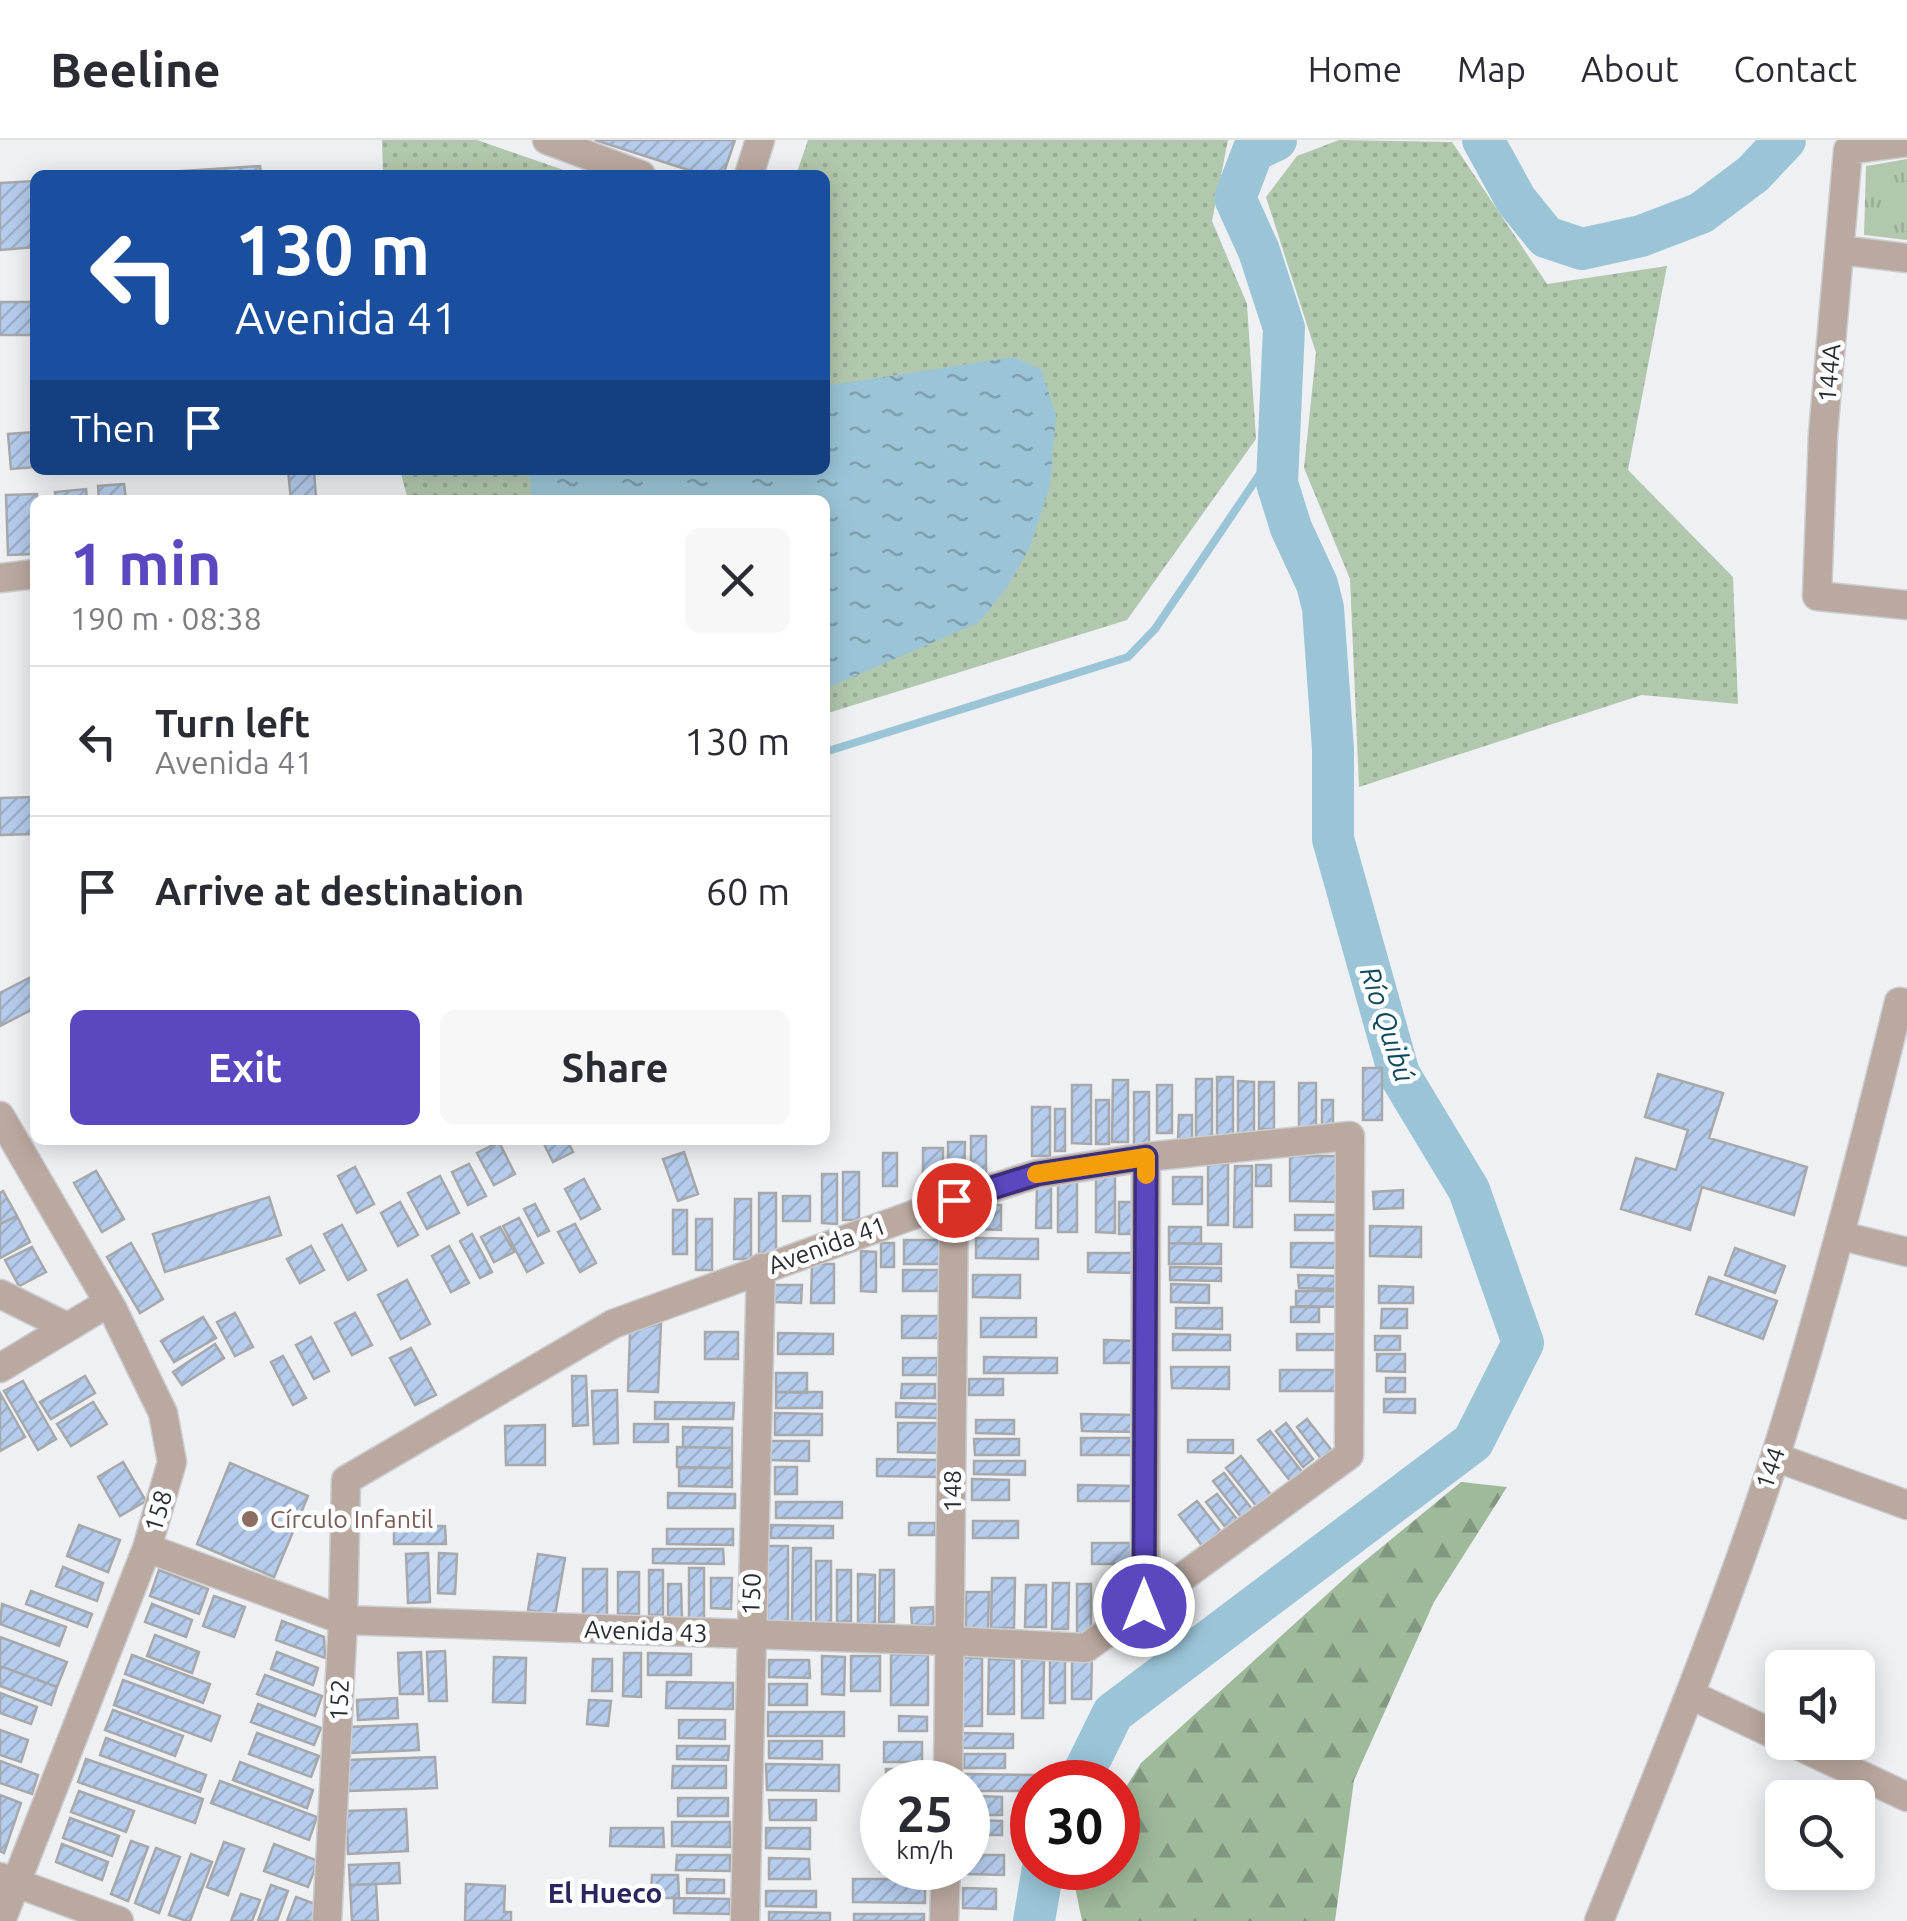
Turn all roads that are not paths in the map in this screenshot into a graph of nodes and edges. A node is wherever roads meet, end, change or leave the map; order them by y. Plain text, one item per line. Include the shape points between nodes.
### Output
1 (547, 140) edge
2 (760, 140) edge
3 (1907, 142) edge
4 (628, 170) edge
5 (751, 170) edge
6 (1840, 250) junction
7 (1907, 258) edge
8 (30, 575) edge
9 (0, 578) edge
10 (1907, 605) edge
11 (1903, 1002) edge
12 (0, 1116) edge
13 (28, 1145) edge
14 (1146, 1157) junction
15 (954, 1200) junction
16 (1842, 1236) junction
17 (1907, 1252) edge
18 (761, 1268) junction
19 (0, 1294) edge
20 (108, 1303) junction
21 (68, 1328) junction
22 (0, 1368) edge
23 (1349, 1455) joint
24 (1775, 1457) junction
25 (346, 1480) joint
26 (1907, 1504) edge
27 (147, 1548) junction
28 (1144, 1606) junction
29 (343, 1620) junction
30 (750, 1635) junction
31 (952, 1640) junction
32 (1690, 1695) junction
33 (1765, 1730) edge
34 (949, 1760) edge
35 (1828, 1760) edge
36 (1907, 1798) edge
37 (7, 1880) edge
38 (945, 1890) edge
39 (1, 1921) edge
40 (119, 1921) edge
41 (328, 1921) edge
42 (745, 1921) edge
43 (944, 1921) edge
44 (1599, 1921) edge

1 - 4 street
2 - 5 street
3 - 6 street, 144A via 1848,150
6 - 7 street
6 - 10 street, 144A via 1816,596
8 - 9 street
11 - 16 street, 144
12 - 13 street, 158
13 - 20 street, 158
14 - 15 street, Avenida 41 via 1037,1174
14 - 23 street, Avenida 41 via 1350,1136
14 - 28 street
15 - 18 street, Avenida 41
15 - 31 street, 148
16 - 17 street
16 - 24 street, 144
18 - 25 street, Avenida 41 via 613,1324
18 - 30 street, 150
19 - 21 street
20 - 21 street
20 - 27 street, 158 via 163,1413 172,1462
21 - 22 street
23 - 28 street, Avenida 43
24 - 26 street
24 - 32 street, 144
25 - 29 street, 152
27 - 29 street, Avenida 43
27 - 37 street, 158
28 - 31 street, Avenida 43 via 1086,1648
29 - 30 street, Avenida 43
29 - 41 street, 152
30 - 31 street, Avenida 43
30 - 42 street, 150
31 - 34 street, 148
32 - 33 street
32 - 44 street, 144
35 - 36 street
37 - 39 street, 158
37 - 40 street
38 - 43 street

